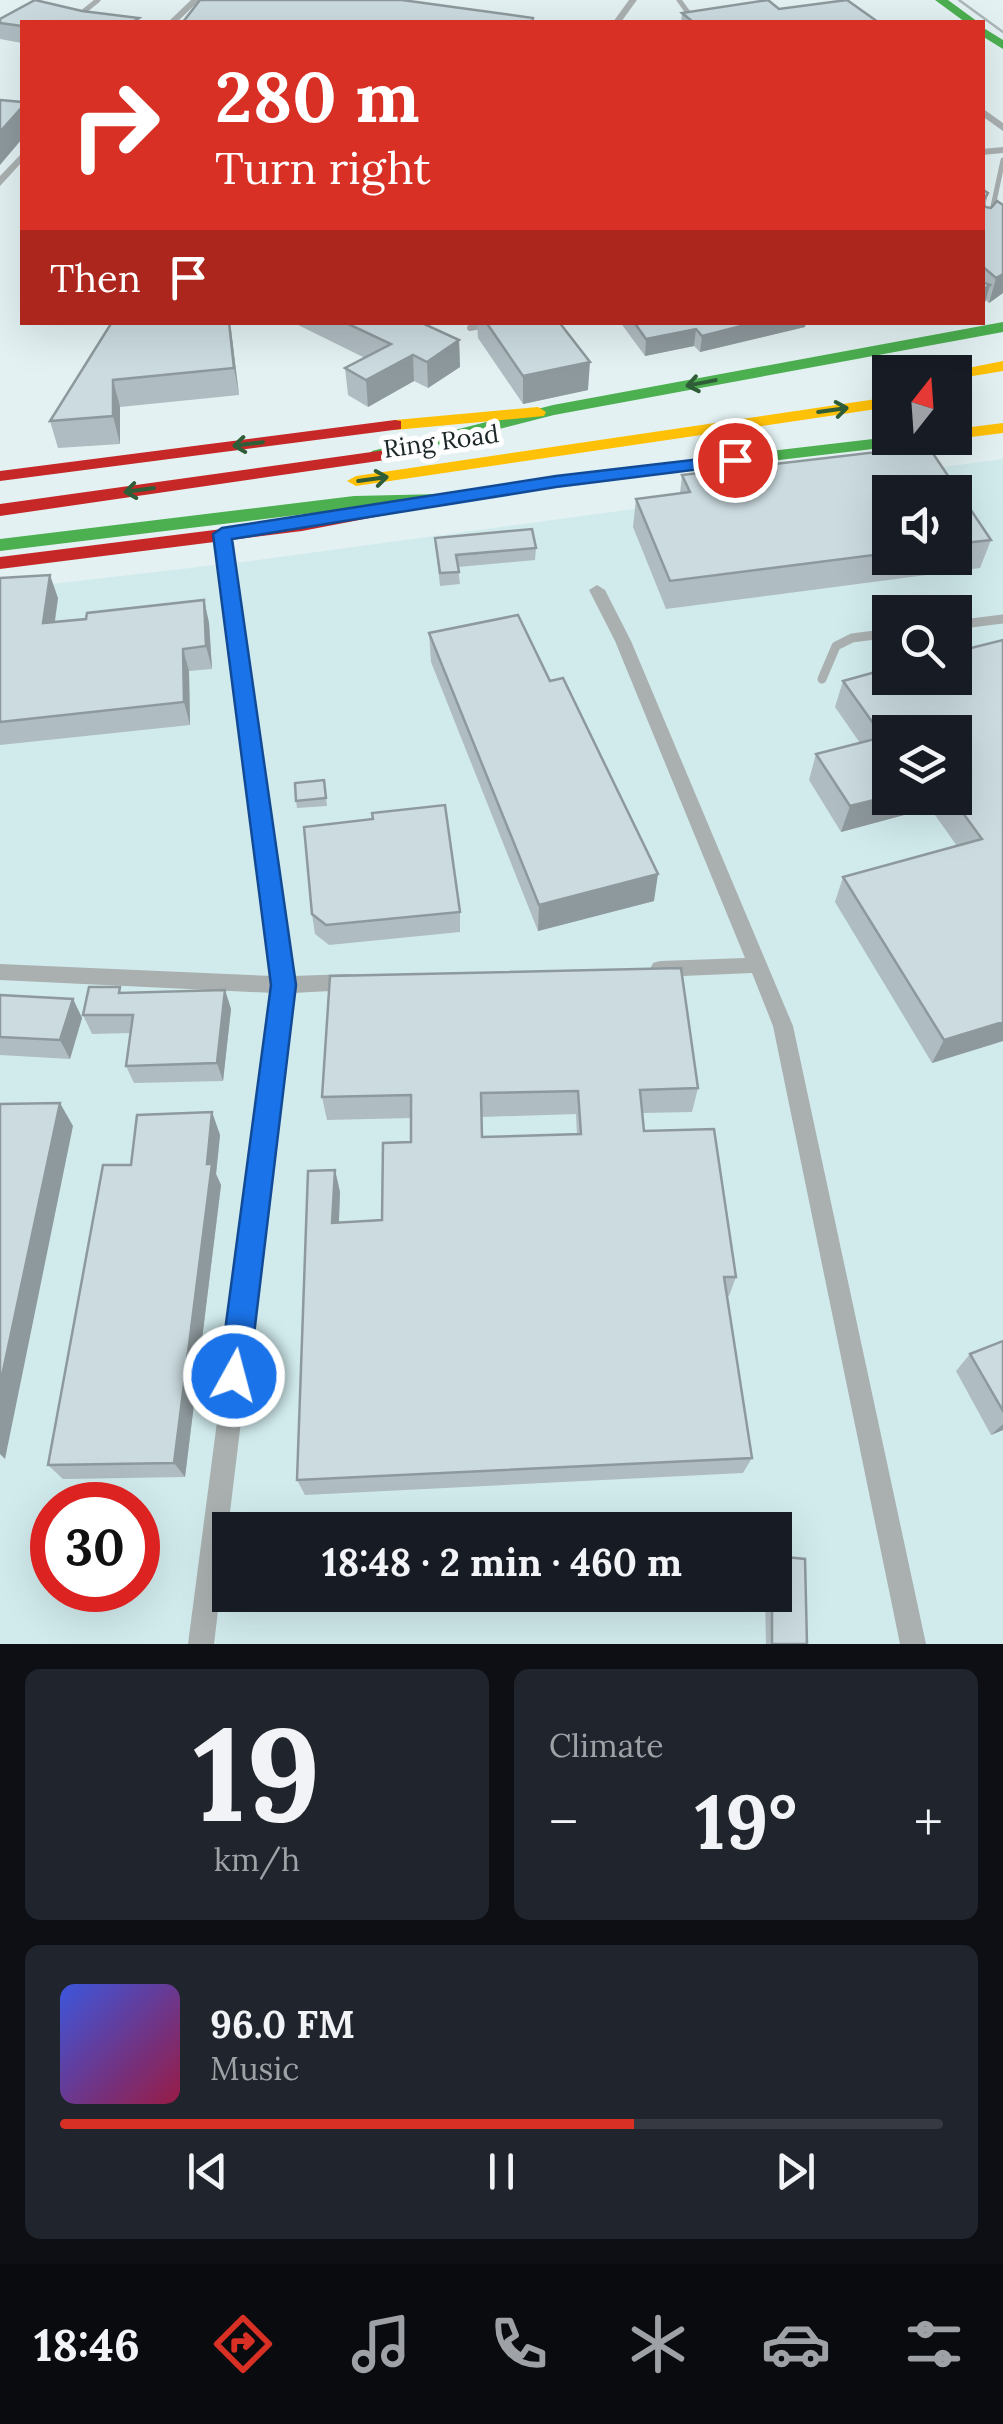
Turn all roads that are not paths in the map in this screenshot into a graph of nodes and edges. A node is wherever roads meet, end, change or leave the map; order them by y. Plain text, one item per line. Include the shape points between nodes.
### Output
1 (98, 0) edge
2 (196, 0) edge
3 (678, 0) edge
4 (941, 0) edge
5 (82, 20) edge
6 (174, 20) edge
7 (700, 20) edge
8 (969, 20) edge
9 (20, 158) edge
10 (1003, 160) edge
11 (0, 183) edge
12 (985, 222) edge
13 (486, 325) edge
14 (1003, 326) edge
15 (470, 328) dead end
16 (1003, 366) edge
17 (972, 371) edge
18 (872, 386) edge
19 (1003, 386) edge
20 (972, 391) edge
21 (872, 405) edge
22 (554, 410) junction
23 (1003, 428) edge
24 (972, 432) edge
25 (872, 444) edge
26 (374, 456) junction
27 (0, 476) edge
28 (442, 500) junction
29 (0, 510) edge
30 (0, 534) edge
31 (222, 534) junction
32 (0, 545) edge
33 (0, 562) edge
34 (597, 590) dead end
35 (1003, 619) edge
36 (972, 623) edge
37 (872, 636) edge
38 (822, 679) dead end
39 (759, 965) junction
40 (640, 970) edge
41 (0, 972) edge
42 (363, 982) edge
43 (284, 985) junction
44 (226, 1512) edge
45 (212, 1601) edge
46 (201, 1644) edge
47 (913, 1644) edge

1 - 5 lane
2 - 6 street
3 - 7 lane
4 - 8 main road
9 - 11 street
10 - 12 lane via 995,208
13 - 15 lane
14 -> 22 main road
16 - 17 main road
18 - 26 main road, Ring Road
19 - 20 main road
30 -> 21 main road, Ring Road
22 - 26 main road
22 -> 27 main road
23 - 24 main road
25 - 28 main road
26 -> 29 main road, Ring Road
28 - 31 main road
28 - 32 main road via 354,502
31 - 33 main road
31 - 43 street
34 - 39 street
35 - 36 lane
37 - 38 lane via 832,646
39 - 40 street
39 - 47 street via 784,1026
41 - 43 street
42 - 43 street
43 - 44 street
45 - 46 street

